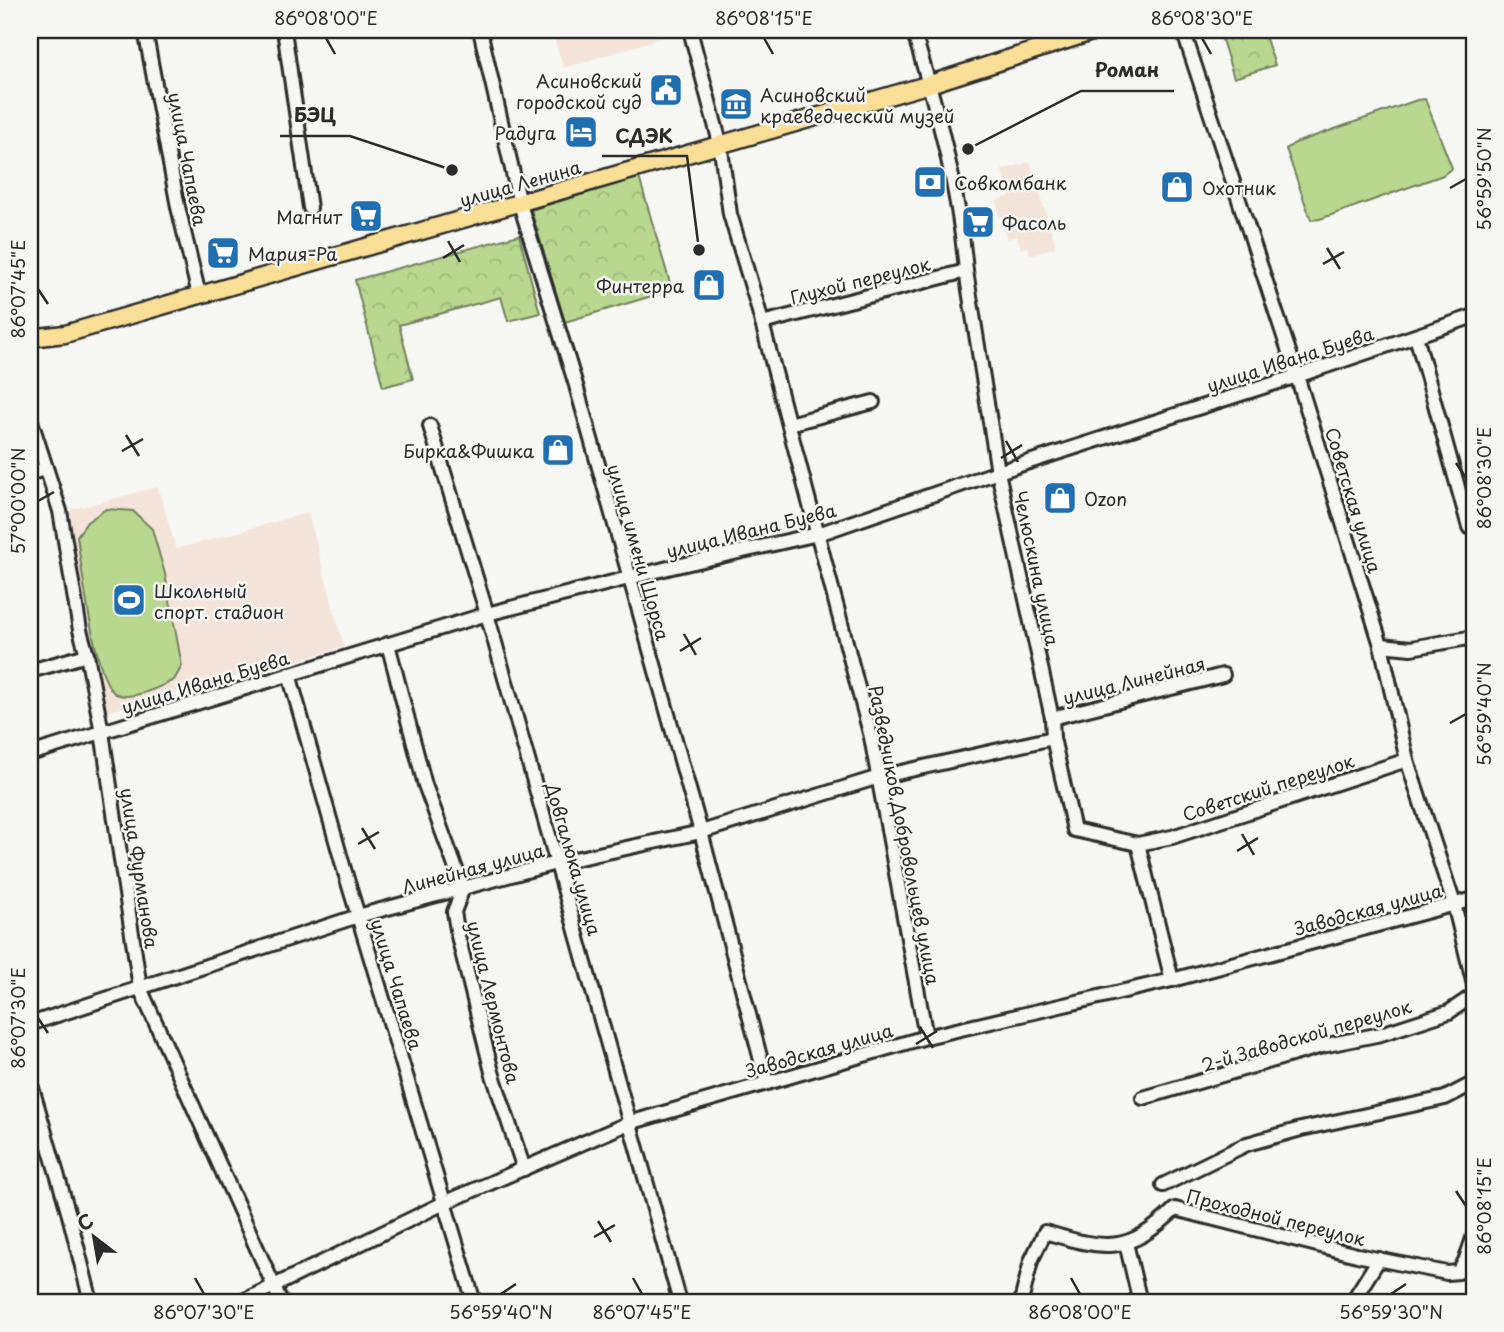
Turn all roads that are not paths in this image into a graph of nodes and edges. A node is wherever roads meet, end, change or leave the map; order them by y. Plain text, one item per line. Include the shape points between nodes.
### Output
1 (145, 30) edge
2 (284, 30) edge
3 (480, 30) edge
4 (690, 30) edge
5 (913, 30) edge
6 (1183, 30) edge
7 (1091, 31) edge
8 (930, 85) junction
9 (720, 144) junction
10 (520, 204) junction
11 (310, 208) dead end
12 (966, 271) junction
13 (200, 295) junction
14 (1474, 316) edge
15 (762, 323) junction
16 (1416, 336) junction
17 (30, 338) edge
18 (1297, 376) junction
19 (873, 402) dead end
20 (30, 418) edge
21 (789, 424) junction
22 (430, 426) dead end
23 (46, 468) junction
24 (998, 472) junction
25 (30, 474) edge
26 (1469, 527) dead end
27 (818, 534) junction
28 (629, 579) junction
29 (486, 614) junction
30 (1474, 637) edge
31 (388, 644) junction
32 (1381, 645) junction
33 (87, 655) junction
34 (30, 671) edge
35 (289, 674) junction
36 (1223, 675) dead end
37 (1052, 718) junction
38 (102, 732) junction
39 (1054, 738) junction
40 (30, 754) edge
41 (1407, 760) junction
42 (879, 777) junction
43 (701, 832) junction
44 (1138, 844) junction
45 (556, 863) junction
46 (463, 888) junction
47 (1474, 899) edge
48 (1454, 904) junction
49 (358, 916) junction
50 (1172, 980) junction
51 (1474, 985) edge
52 (140, 988) junction
53 (1474, 995) edge
54 (30, 1024) edge
55 (926, 1037) junction
56 (30, 1081) edge
57 (768, 1083) junction
58 (1474, 1083) edge
59 (1143, 1098) dead end
60 (629, 1123) junction
61 (524, 1169) junction
62 (1163, 1185) dead end
63 (444, 1203) junction
64 (1474, 1235) edge
65 (1126, 1243) junction
66 (1379, 1259) junction
67 (274, 1287) junction
68 (91, 1302) edge
69 (241, 1302) edge
70 (281, 1302) edge
71 (474, 1302) edge
72 (680, 1302) edge
73 (1021, 1302) edge
74 (1140, 1302) edge
75 (1352, 1302) edge

1 - 13 street, улица Чапаева via 178,207
2 - 11 street
3 - 10 street, улица имени Щорса
4 - 9 street, Разведчиков Добровольцев улица
5 - 8 street, Челюскина улица
6 - 18 street, Советская улица
7 - 8 main road, улица Ленина
8 - 9 main road, улица Ленина
8 - 12 street, Челюскина улица
9 - 10 main road, улица Ленина
9 - 15 street, Разведчиков Добровольцев улица via 730,214
10 - 13 main road, улица Ленина
10 - 28 street, улица имени Щорса
12 - 15 street, Глухой переулок
12 - 24 street, Челюскина улица
13 - 17 main road, улица Ленина via 65,334
14 - 16 street, улица Ивана Буева
15 - 21 street, Разведчиков Добровольцев улица
16 - 18 street, улица Ивана Буева
16 - 26 street
18 - 24 street, улица Ивана Буева
18 - 32 street, Советская улица
19 - 21 street
20 - 23 street, улица Фурманова
21 - 27 street, Разведчиков Добровольцев улица
22 - 29 street, Довгалюка улица
23 - 25 street
23 - 33 street, улица Фурманова via 60,511
24 - 27 street, улица Ивана Буева
24 - 37 street, Челюскина улица
27 - 28 street, улица Ивана Буева
27 - 42 street, Разведчиков Добровольцев улица
28 - 29 street, улица Ивана Буева
28 - 43 street, улица имени Щорса
29 - 31 street, улица Ивана Буева
29 - 45 street, Довгалюка улица
30 - 32 street via 1411,648
31 - 35 street, улица Ивана Буева
31 - 46 street via 425,785
32 - 41 street, Советская улица
33 - 34 street
33 - 38 street, улица Фурманова
35 - 38 street, улица Ивана Буева
35 - 49 street, улица Чапаева
36 - 37 street, улица Линейная
37 - 39 street, Челюскина улица
38 - 40 street, улица Ивана Буева
38 - 52 street, улица Фурманова
39 - 42 street, Линейная улица
39 - 44 street, Челюскина улица via 1074,830
41 - 44 street, Советский переулок
41 - 48 street, Советская улица
42 - 43 street, Линейная улица
42 - 55 street, Разведчиков Добровольцев улица
43 - 45 street, Линейная улица
43 - 57 street, улица имени Щорса
44 - 50 street
45 - 46 street, Линейная улица
45 - 60 street, Довгалюка улица
46 - 49 street, Линейная улица
46 - 61 street, улица Лермонтова via 454,912 458,936 492,1072
47 - 48 street, Заводская улица
48 - 50 street, Заводская улица
48 - 51 street, Советская улица
49 - 52 street, Линейная улица
49 - 63 street, улица Чапаева
50 - 55 street, Заводская улица
52 - 54 street, Линейная улица
52 - 67 street, улица Фурманова
53 - 59 street, 2-й Заводской переулок via 1449,1012 1381,1034 1322,1046
55 - 57 street, Заводская улица
56 - 68 street
57 - 60 street, Заводская улица
58 - 62 street via 1445,1098 1247,1144
60 - 61 street, Заводская улица
60 - 72 street, Довгалюка улица
61 - 63 street, Заводская улица
63 - 67 street, Заводская улица
63 - 71 street, улица Чапаева
64 - 66 street, Проходной переулок via 1459,1272
65 - 66 street, Проходной переулок via 1150,1232 1175,1209
65 - 73 street via 1113,1246 1045,1232 1031,1261
65 - 74 street
66 - 75 street
67 - 69 street, Заводская улица
67 - 70 street, улица Фурманова

